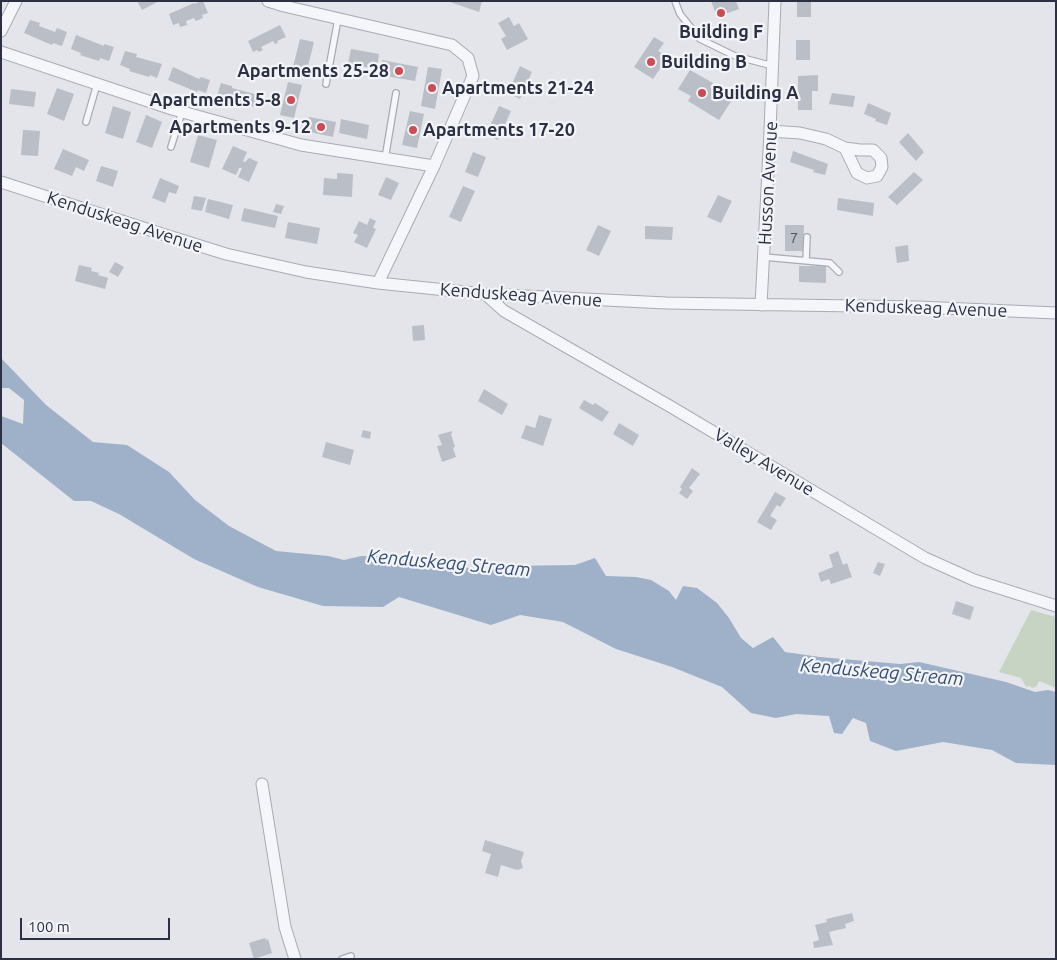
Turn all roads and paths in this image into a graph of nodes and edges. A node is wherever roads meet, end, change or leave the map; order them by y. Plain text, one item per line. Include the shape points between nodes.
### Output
1 (16, 1) edge
2 (268, 1) edge
3 (675, 1) edge
4 (775, 1) edge
5 (338, 19) junction
6 (1, 31) edge
7 (1, 52) edge
8 (773, 66) junction
9 (97, 84) junction
10 (326, 84) dead end
11 (396, 93) dead end
12 (182, 112) junction
13 (86, 122) dead end
14 (770, 131) junction
15 (171, 147) dead end
16 (845, 148) dead end
17 (385, 159) junction
18 (434, 166) junction
19 (1, 182) edge
20 (807, 237) dead end
21 (764, 257) junction
22 (806, 260) junction
23 (838, 272) dead end
24 (378, 283) junction
25 (485, 294) junction
26 (761, 305) junction
27 (1056, 313) edge
28 (1056, 606) edge
29 (262, 784) dead end
30 (352, 956) dead end
31 (295, 959) edge
32 (342, 959) edge

1 - 6 street
2 - 5 street
3 - 8 lane via 680,14 700,39 735,56
4 - 8 street, Husson Avenue
5 - 10 lane
5 - 18 street via 452,45 468,58 473,76
7 - 9 street
8 - 14 street, Husson Avenue
9 - 12 street
9 - 13 lane
11 - 17 lane
12 - 15 lane
12 - 17 street via 302,146
14 - 16 street via 800,133 826,139
14 - 21 street, Husson Avenue
17 - 18 street
18 - 24 street
19 - 24 street, Kenduskeag Avenue via 234,256
20 - 22 lane
21 - 22 lane
21 - 26 street, Husson Avenue
22 - 23 lane via 830,263
24 - 25 street, Kenduskeag Avenue
25 - 26 street, Kenduskeag Avenue
25 - 28 street, Valley Avenue via 504,311 925,558 974,580
26 - 27 street, Kenduskeag Avenue
29 - 31 street via 285,927
30 - 32 lane

